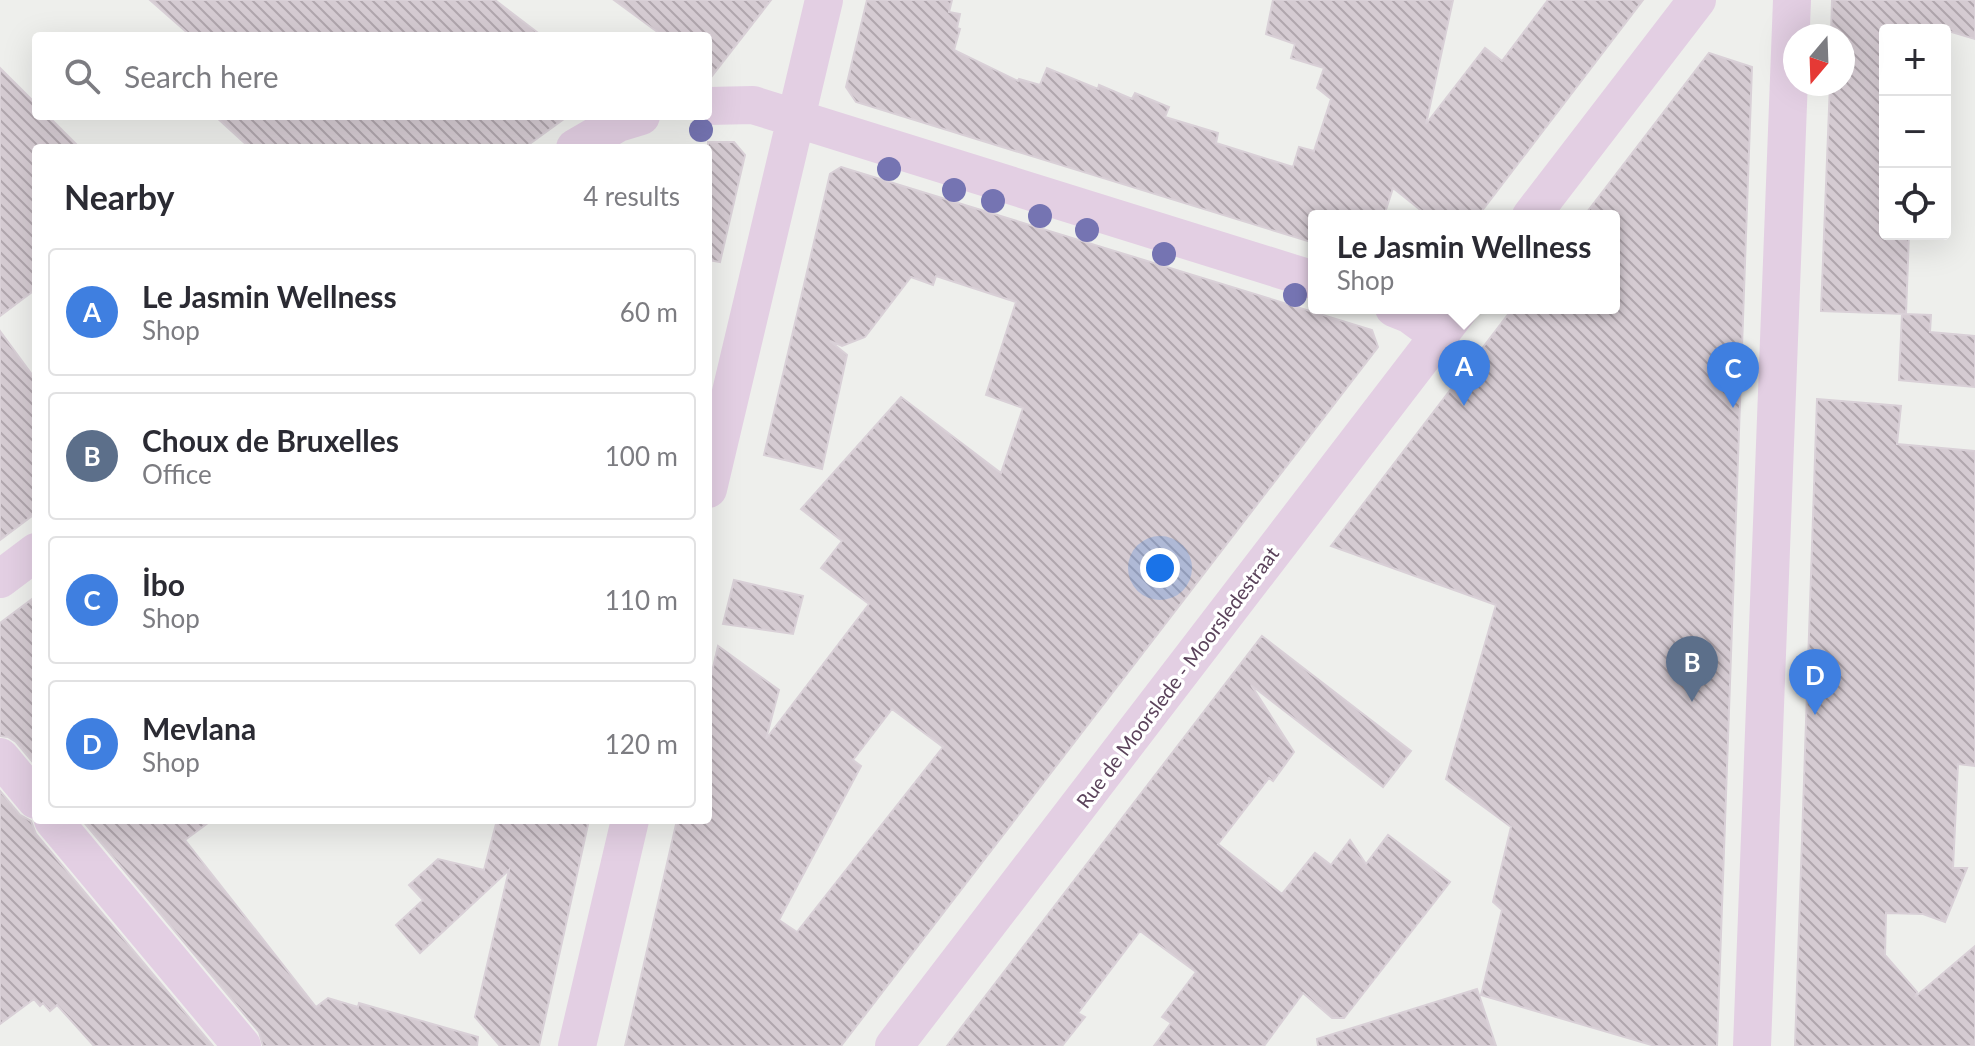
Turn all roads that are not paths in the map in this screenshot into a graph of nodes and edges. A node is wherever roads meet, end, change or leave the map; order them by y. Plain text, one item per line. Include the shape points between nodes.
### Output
1 (824, 0) edge
2 (1697, 0) edge
3 (1792, 0) edge
4 (712, 106) edge
5 (796, 119) junction
6 (628, 120) edge
7 (582, 144) edge
8 (1536, 210) edge
9 (1308, 278) edge
10 (1409, 314) edge
11 (1450, 322) edge
12 (712, 472) edge
13 (32, 555) edge
14 (0, 579) edge
15 (0, 757) edge
16 (32, 795) edge
17 (56, 824) edge
18 (629, 824) edge
19 (242, 1046) edge
20 (577, 1046) edge
21 (894, 1046) edge
22 (1752, 1046) edge

1 - 5 street
2 - 8 street
3 - 22 street
4 - 5 street via 753,105
5 - 9 street
5 - 12 street
6 - 7 street
10 - 11 street
11 - 21 street, Rue de Moorslede - Moorsledestraat
13 - 14 street
15 - 16 street
17 - 19 street
18 - 20 street

